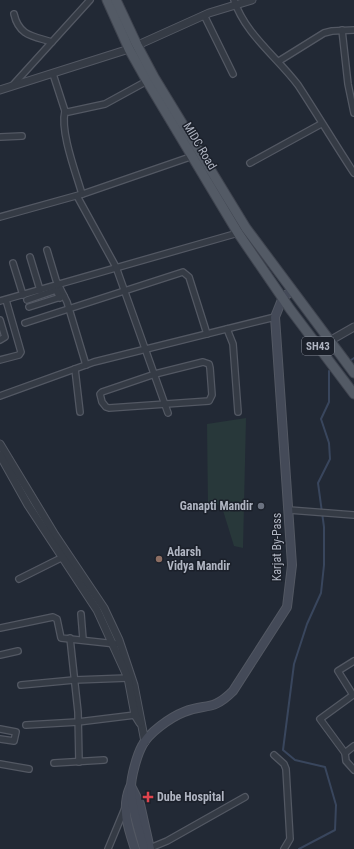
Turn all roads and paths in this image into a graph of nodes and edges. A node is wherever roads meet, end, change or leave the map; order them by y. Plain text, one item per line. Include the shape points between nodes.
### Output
1 (90, 0) edge
2 (107, 0) edge
3 (116, 0) edge
4 (252, 0) edge
5 (234, 2) edge
6 (14, 14) dead end
7 (204, 15) junction
8 (342, 30) junction
9 (354, 30) edge
10 (52, 42) junction
11 (133, 47) junction
12 (279, 61) junction
13 (53, 74) junction
14 (233, 74) dead end
15 (147, 81) junction
16 (13, 85) junction
17 (0, 90) edge
18 (65, 111) junction
19 (354, 113) edge
20 (322, 124) junction
21 (22, 136) dead end
22 (0, 137) edge
23 (193, 156) junction
24 (250, 163) dead end
25 (354, 173) edge
26 (80, 195) junction
27 (0, 217) edge
28 (238, 233) junction
29 (47, 250) dead end
30 (30, 257) dead end
31 (13, 263) dead end
32 (116, 267) junction
33 (59, 285) junction
34 (52, 289) junction
35 (125, 291) junction
36 (292, 291) junction
37 (39, 292) junction
38 (27, 297) junction
39 (62, 297) junction
40 (283, 297) junction
41 (3, 300) edge
42 (29, 306) dead end
43 (68, 309) junction
44 (275, 317) junction
45 (0, 320) edge
46 (25, 322) dead end
47 (354, 327) edge
48 (227, 329) junction
49 (207, 334) junction
50 (0, 340) edge
51 (329, 340) junction
52 (319, 347) junction
53 (146, 349) junction
54 (0, 360) edge
55 (86, 365) junction
56 (75, 369) junction
57 (354, 373) edge
58 (155, 374) junction
59 (354, 394) edge
60 (0, 396) edge
61 (165, 403) junction
62 (80, 412) dead end
63 (238, 412) dead end
64 (168, 413) dead end
65 (0, 444) edge
66 (0, 455) edge
67 (289, 510) junction
68 (354, 515) edge
69 (61, 558) junction
70 (19, 579) dead end
71 (81, 614) dead end
72 (0, 628) edge
73 (70, 638) junction
74 (83, 640) junction
75 (117, 643) junction
76 (18, 651) dead end
77 (0, 655) edge
78 (354, 661) edge
79 (128, 678) junction
80 (74, 680) junction
81 (21, 685) dead end
82 (135, 715) junction
83 (78, 722) junction
84 (140, 724) junction
85 (26, 725) dead end
86 (0, 729) edge
87 (0, 739) edge
88 (145, 742) junction
89 (354, 746) edge
90 (346, 753) junction
91 (274, 756) dead end
92 (104, 760) dead end
93 (79, 762) junction
94 (54, 763) dead end
95 (0, 764) edge
96 (29, 769) dead end
97 (354, 770) edge
98 (131, 786) junction
99 (245, 797) dead end
100 (124, 808) junction
101 (108, 849) edge
102 (135, 849) edge
103 (148, 849) edge
104 (284, 849) edge

1 - 10 street
2 - 11 main road, MIDC Road
3 - 11 main road, MIDC Road
4 - 5 street
5 - 7 street
5 - 12 street via 247,27
6 - 10 street via 22,31
7 - 11 street
7 - 14 street
8 - 9 street
8 - 12 street via 324,33
8 - 19 street
10 - 16 street
11 - 13 street
11 - 15 main road, MIDC Road
11 - 36 main road, MIDC Road via 246,228
12 - 20 street
13 - 16 street
13 - 18 street
15 - 18 street via 105,104 73,112
15 - 23 main road, MIDC Road
16 - 17 street
18 - 26 street via 64,131
20 - 24 street
20 - 25 street
21 - 22 street
23 - 26 street
23 - 28 main road, MIDC Road
26 - 27 street
26 - 32 street via 77,196
28 - 32 street
28 - 40 main road, MIDC Road
29 - 33 street
30 - 37 street
31 - 38 street
32 - 33 street
32 - 35 street
33 - 34 street
33 - 39 street
34 - 37 street
34 - 39 street via 57,290
35 - 43 street
35 - 49 street via 185,273 189,277
35 - 53 street
36 - 40 main road
36 - 51 main road, SH43
37 - 38 street
38 - 41 street
39 - 42 street
39 - 43 street
40 - 44 main road, Karjat By-Pass
40 - 52 main road, SH43
41 - 54 street via 21,352 19,355
43 - 46 street
43 - 55 street
44 - 48 street
44 - 67 main road, Karjat By-Pass
45 - 50 street via 5,337
47 - 51 street
48 - 49 street
48 - 63 street via 233,344
49 - 53 street
51 - 52 street
51 - 57 main road, SH43
52 - 59 main road, SH43
53 - 55 street
53 - 58 street
55 - 56 street
56 - 60 street
56 - 62 street
58 - 61 street
58 - 61 street via 102,392 102,402 109,408
58 - 61 street via 203,362 209,364 212,396 209,400
61 - 64 street
65 - 75 street via 55,536 104,608
66 - 69 street
67 - 68 street
67 - 88 main road, Karjat By-Pass via 292,565 287,607 281,619 233,691 224,700 211,707 185,711 170,718
69 - 70 street
69 - 75 street
71 - 74 street
72 - 73 street via 53,617 56,619 60,638
73 - 74 street
73 - 80 street
74 - 75 street
75 - 79 street
75 - 84 street via 134,685
76 - 77 street
78 - 90 street via 338,672 353,695 320,719
79 - 80 street
79 - 82 street
80 - 81 street
80 - 83 street
82 - 83 street
82 - 84 street
83 - 85 street
83 - 93 street
84 - 88 street
86 - 87 street via 16,732 14,741
88 - 98 main road, Karjat By-Pass via 132,776
89 - 90 street
90 - 97 street via 346,761
91 - 104 street via 286,769 290,840
92 - 93 street
93 - 94 street
95 - 96 street
98 - 100 main road
98 - 103 main road, Karjat By-Pass via 133,809
98 - 103 main road via 140,804
99 - 103 street
100 - 101 street
100 - 102 main road

